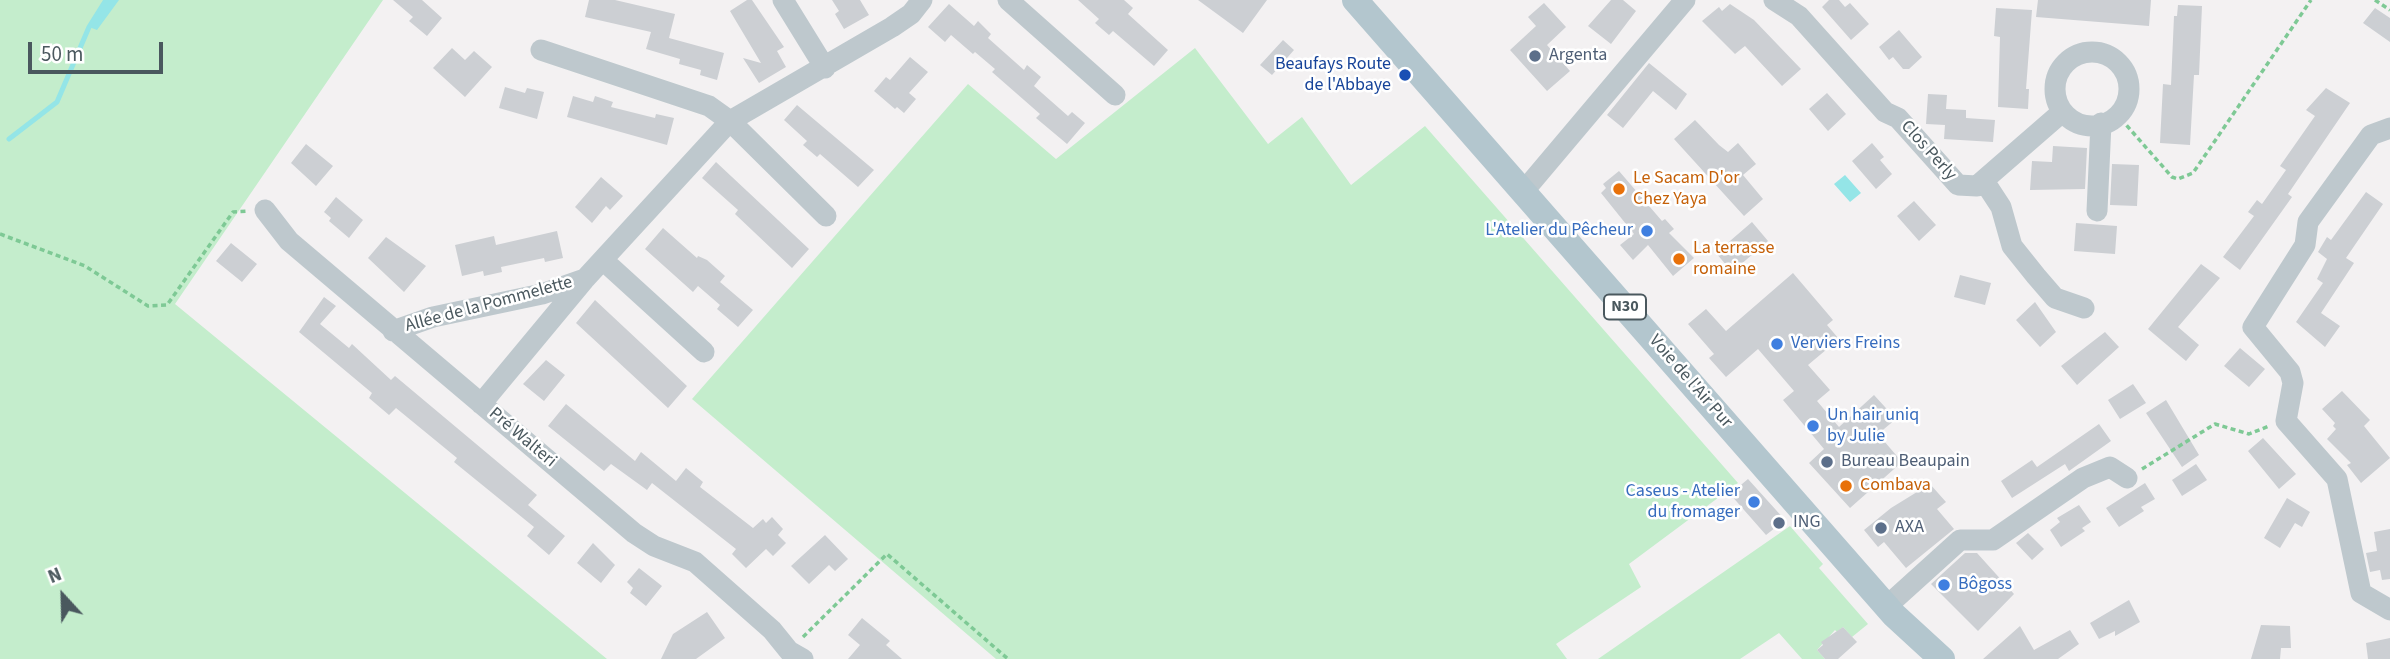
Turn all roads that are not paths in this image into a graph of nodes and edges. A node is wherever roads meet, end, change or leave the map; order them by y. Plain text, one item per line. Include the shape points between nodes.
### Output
1 (783, 0) edge
2 (922, 0) edge
3 (1008, 0) edge
4 (1355, 0) edge
5 (1685, 0) edge
6 (1774, 0) edge
7 (541, 50) dead end
8 (825, 68) junction
9 (1115, 95) dead end
10 (2061, 113) junction
11 (2109, 120) junction
12 (730, 121) junction
13 (2390, 128) edge
14 (1984, 181) junction
15 (1523, 192) junction
16 (265, 210) road end
17 (2097, 211) dead end
18 (826, 216) dead end
19 (604, 261) junction
20 (584, 280) junction
21 (2084, 309) dead end
22 (393, 331) junction
23 (704, 352) dead end
24 (481, 404) junction
25 (2127, 478) road end
26 (1890, 610) junction
27 (2390, 610) edge
28 (791, 656) edge
29 (1942, 659) edge

1 - 8 street
2 - 8 street, Allée de la Pommelette via 901,21
3 - 9 street
4 - 15 main road, Voie de l'Air Pur / N30
5 - 15 street
6 - 14 street, Clos Perly via 1799,16 1958,185 1977,186
7 - 12 street via 709,106
8 - 12 street, Allée de la Pommelette
10 - 11 street via 2084,126
10 - 11 street via 2055,94 2057,76 2078,55 2102,53 2124,68 2131,91 2127,105
10 - 14 street, Clos Perly
11 - 17 street
12 - 18 street
12 - 19 street, Allée de la Pommelette
13 - 27 street via 2371,135 2308,222 2305,245 2253,327 2290,372 2288,426 2337,479 2361,593
14 - 21 street via 2001,207 2012,246 2054,298
15 - 26 main road, Voie de l'Air Pur / N30
16 - 22 street, Pré Walteri via 289,241
19 - 20 street, Allée de la Pommelette
19 - 23 street
20 - 22 street, Allée de la Pommelette
20 - 24 street, Allée de la Pommelette
22 - 24 street, Pré Walteri
24 - 28 street, Pré Walteri via 634,533 695,562 772,629
25 - 26 street via 2110,467 2083,478 1993,540 1960,540
26 - 29 main road, N30

